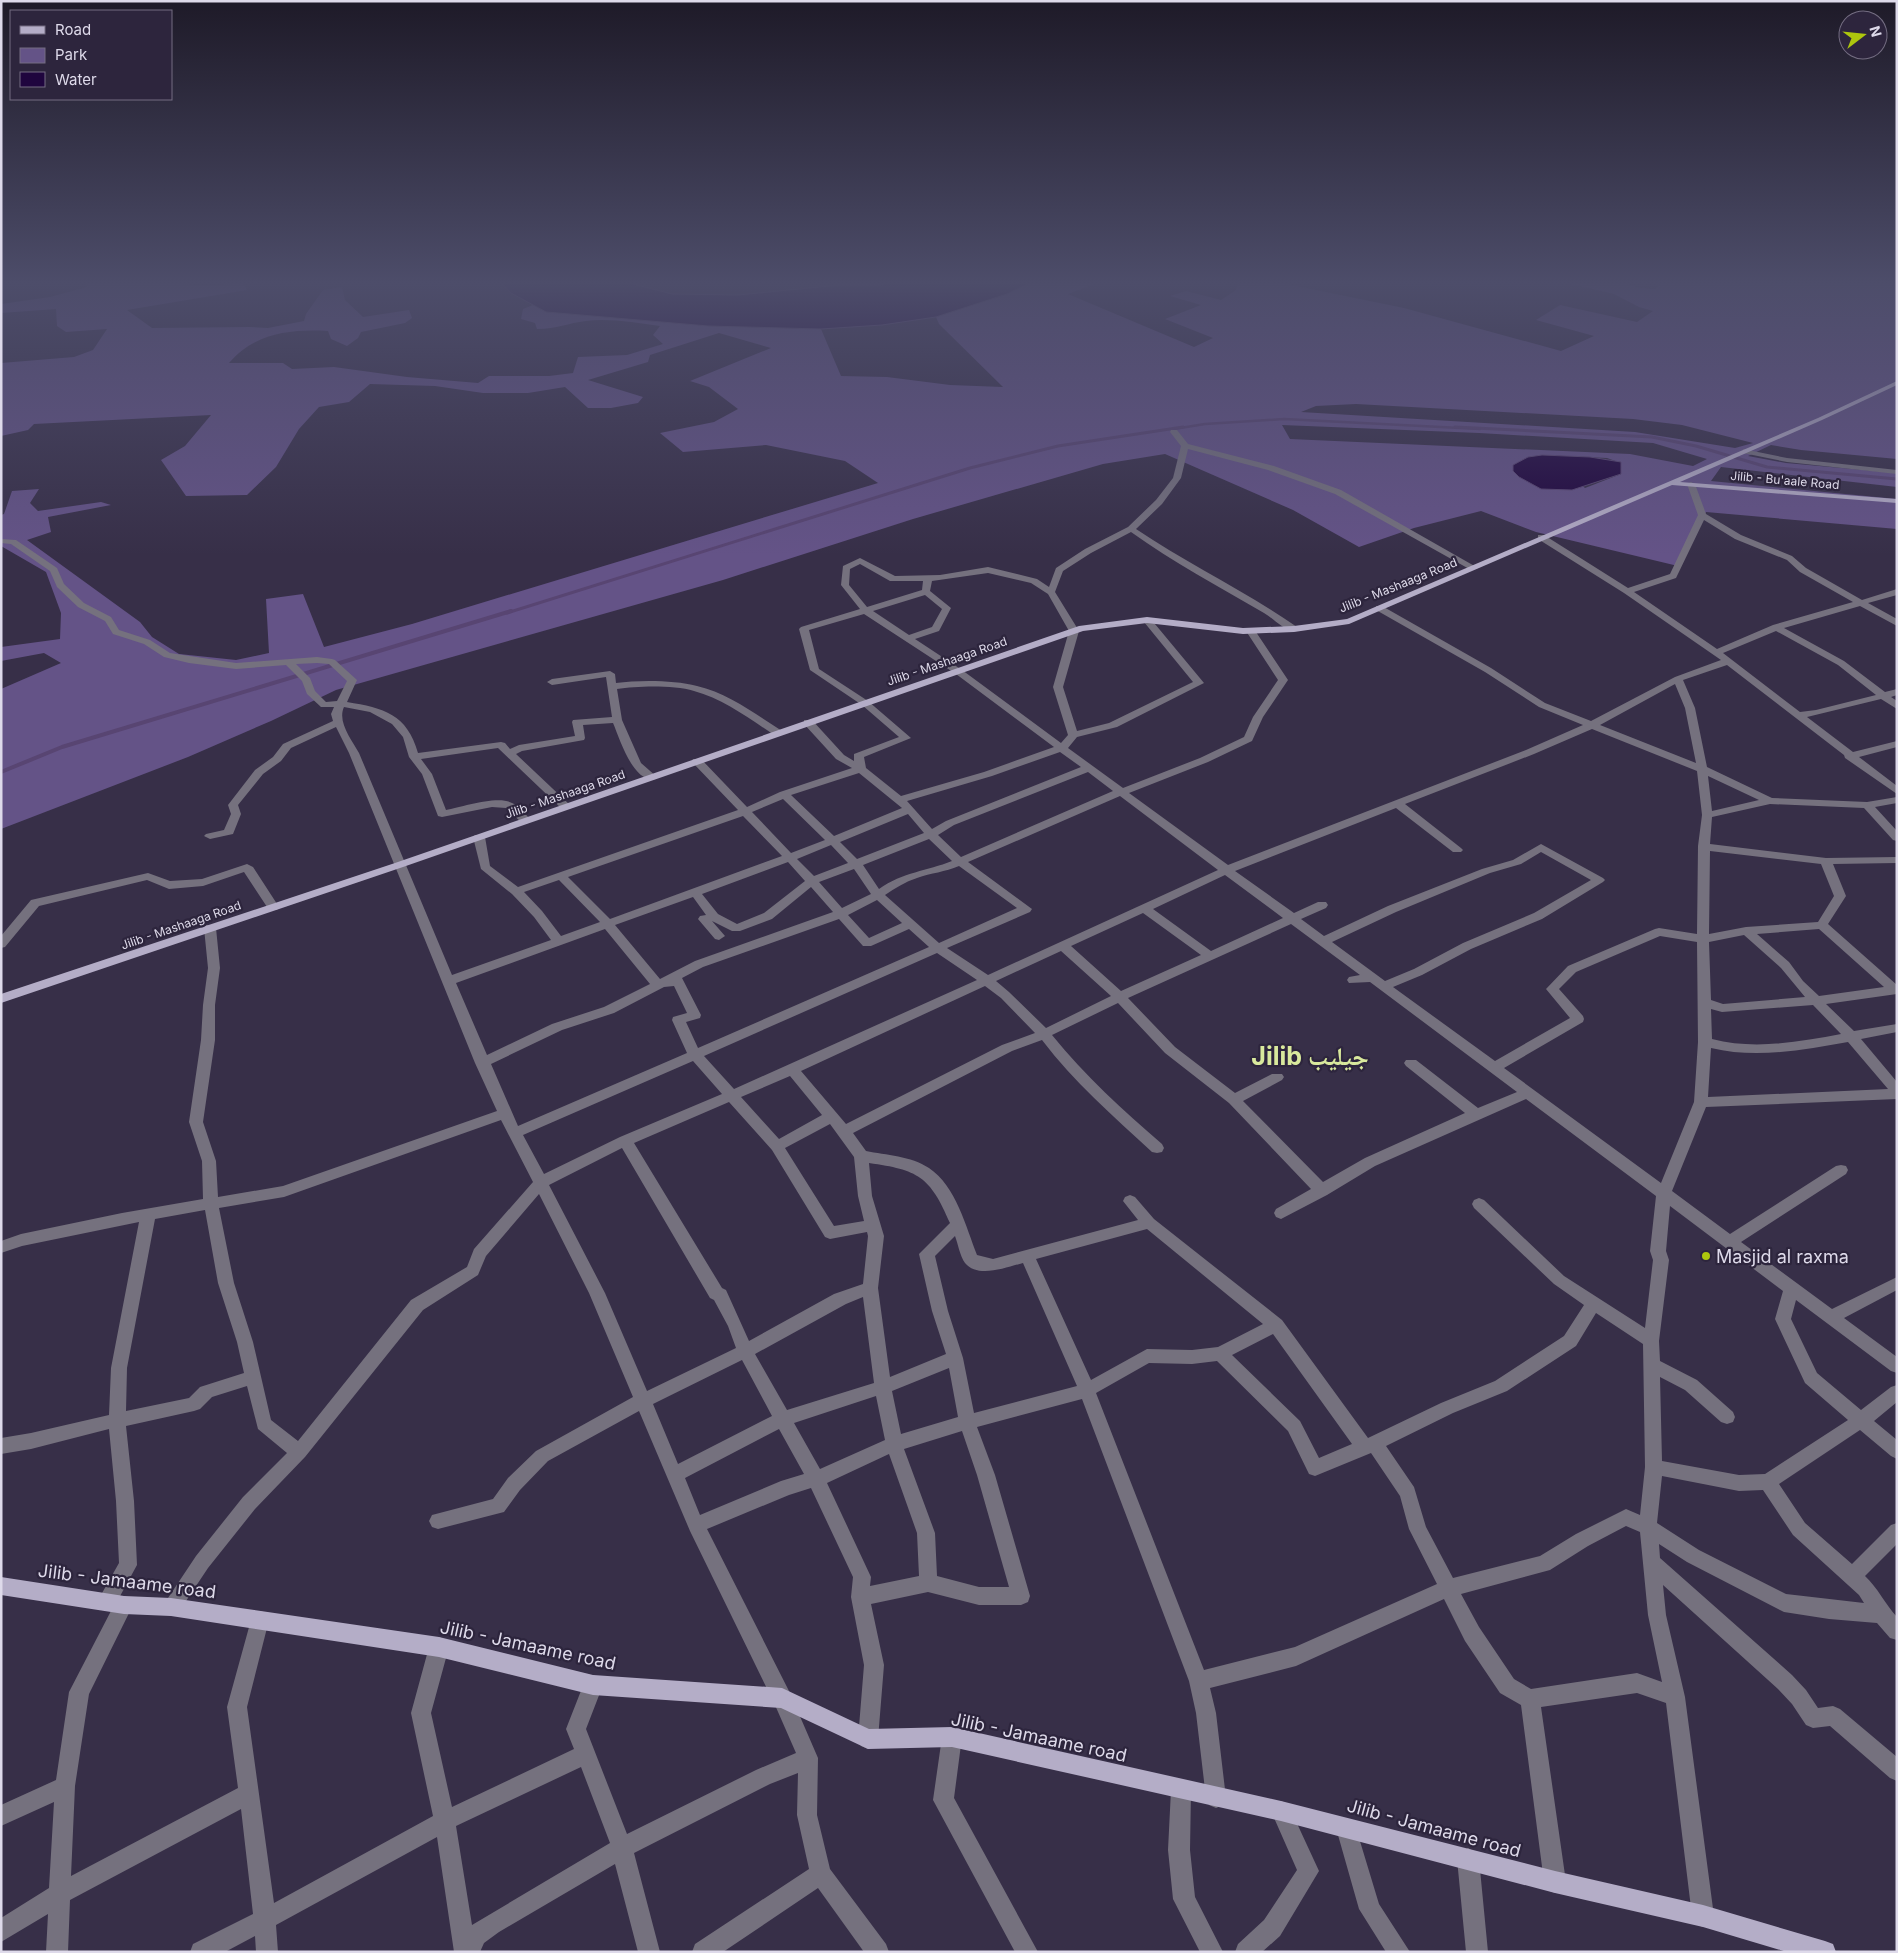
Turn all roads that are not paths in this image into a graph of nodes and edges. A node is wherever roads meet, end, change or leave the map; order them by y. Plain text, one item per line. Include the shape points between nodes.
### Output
1 (1897, 383) edge
2 (1174, 432) dead end
3 (1185, 446) junction
4 (1746, 451) junction
5 (1897, 472) edge
6 (1672, 483) junction
7 (1691, 484) junction
8 (1897, 501) edge
9 (1702, 515) junction
10 (1131, 529) junction
11 (1541, 537) junction
12 (1, 541) edge
13 (1474, 568) junction
14 (928, 578) junction
15 (1626, 591) junction
16 (926, 592) junction
17 (1052, 592) junction
18 (1897, 592) edge
19 (1859, 603) junction
20 (1379, 608) junction
21 (865, 610) junction
22 (1147, 620) junction
23 (1897, 623) edge
24 (1776, 627) junction
25 (1294, 629) junction
26 (1074, 631) junction
27 (1251, 631) junction
28 (908, 638) junction
29 (1716, 653) junction
30 (1728, 661) junction
31 (288, 662) junction
32 (959, 672) junction
33 (1678, 679) junction
34 (552, 682) dead end
35 (612, 687) junction
36 (1897, 692) edge
37 (1883, 696) junction
38 (865, 702) junction
39 (342, 704) junction
40 (1897, 706) edge
41 (1797, 715) junction
42 (617, 720) junction
43 (338, 722) junction
44 (808, 722) junction
45 (1592, 725) junction
46 (778, 733) junction
47 (1073, 734) junction
48 (1897, 744) edge
49 (1062, 748) junction
50 (509, 754) junction
51 (1849, 756) junction
52 (414, 757) junction
53 (698, 761) junction
54 (860, 768) junction
55 (1089, 768) junction
56 (1702, 769) junction
57 (652, 777) junction
58 (1897, 790) edge
59 (1121, 792) junction
60 (784, 794) junction
61 (898, 800) junction
62 (1770, 800) junction
63 (1897, 800) edge
64 (1397, 804) junction
65 (1867, 805) junction
66 (566, 807) junction
67 (910, 809) junction
68 (744, 812) junction
69 (1707, 815) junction
70 (526, 821) junction
71 (931, 834) junction
72 (210, 836) dead end
73 (479, 837) junction
74 (1897, 838) edge
75 (832, 841) junction
76 (1704, 846) junction
77 (1457, 850) dead end
78 (789, 858) junction
79 (1897, 860) edge
80 (958, 861) junction
81 (1826, 861) junction
82 (856, 864) junction
83 (399, 865) junction
84 (1227, 870) junction
85 (560, 875) junction
86 (812, 881) junction
87 (516, 891) junction
88 (696, 894) junction
89 (878, 895) junction
90 (1322, 905) dead end
91 (273, 907) junction
92 (1144, 908) junction
93 (840, 914) junction
94 (714, 917) junction
95 (1292, 919) junction
96 (609, 924) junction
97 (910, 924) junction
98 (1822, 925) junction
99 (210, 928) junction
100 (736, 928) junction
101 (1746, 931) junction
102 (718, 936) dead end
103 (1703, 939) junction
104 (1323, 941) junction
105 (559, 942) junction
106 (1, 944) edge
107 (750, 945) junction
108 (1062, 945) junction
109 (938, 948) junction
110 (1211, 957) junction
111 (1372, 978) junction
112 (449, 980) junction
113 (986, 980) junction
114 (1353, 980) dead end
115 (658, 984) junction
116 (1383, 986) junction
117 (1120, 997) junction
118 (1, 999) edge
119 (1815, 1001) junction
120 (1704, 1002) junction
121 (1897, 1028) edge
122 (1044, 1034) junction
123 (1850, 1036) junction
124 (1705, 1042) junction
125 (694, 1054) junction
126 (482, 1063) junction
127 (1411, 1063) dead end
128 (1494, 1068) junction
129 (792, 1070) junction
130 (1277, 1077) dead end
131 (1897, 1092) edge
132 (1528, 1093) junction
133 (732, 1094) junction
134 (1234, 1100) junction
135 (1701, 1102) junction
136 (505, 1113) junction
137 (1476, 1114) junction
138 (832, 1116) junction
139 (844, 1131) junction
140 (515, 1133) junction
141 (625, 1141) junction
142 (777, 1146) junction
143 (1158, 1148) dead end
144 (861, 1156) junction
145 (1841, 1170) dead end
146 (541, 1182) junction
147 (1322, 1191) junction
148 (1664, 1194) junction
149 (1130, 1201) dead end
150 (1479, 1204) dead end
151 (212, 1205) junction
152 (1281, 1214) dead end
153 (148, 1215) junction
154 (1148, 1223) junction
155 (873, 1225) junction
156 (957, 1225) junction
157 (1729, 1242) junction
158 (1, 1247) edge
159 (1027, 1256) junction
160 (1897, 1283) edge
161 (870, 1288) junction
162 (1792, 1288) junction
163 (1593, 1304) junction
164 (1831, 1317) junction
165 (1276, 1325) junction
166 (1651, 1342) junction
167 (745, 1352) junction
168 (1220, 1354) junction
169 (955, 1358) junction
170 (1650, 1364) junction
171 (1897, 1366) edge
172 (253, 1377) junction
173 (883, 1387) junction
174 (1088, 1390) junction
175 (1897, 1392) edge
176 (642, 1400) junction
177 (1728, 1417) dead end
178 (782, 1419) junction
179 (117, 1420) junction
180 (1862, 1420) junction
181 (967, 1422) junction
182 (894, 1444) junction
183 (1370, 1445) junction
184 (1, 1446) edge
185 (1897, 1451) edge
186 (299, 1452) junction
187 (1654, 1467) junction
188 (675, 1474) junction
189 (816, 1478) junction
190 (1768, 1482) junction
191 (438, 1521) dead end
192 (696, 1525) junction
193 (1648, 1527) junction
194 (1897, 1531) edge
195 (1651, 1562) junction
196 (1852, 1576) junction
197 (928, 1582) junction
198 (1, 1586) edge
199 (1447, 1589) junction
200 (860, 1597) junction
201 (115, 1603) junction
202 (171, 1607) junction
203 (1881, 1614) junction
204 (260, 1620) junction
205 (1897, 1631) edge
206 (439, 1647) junction
207 (1199, 1681) junction
208 (593, 1685) junction
209 (1675, 1697) junction
210 (782, 1698) junction
211 (1530, 1699) junction
212 (952, 1737) junction
213 (868, 1739) junction
214 (586, 1754) junction
215 (808, 1758) junction
216 (1897, 1772) edge
217 (64, 1786) junction
218 (1180, 1790) junction
219 (248, 1794) junction
220 (1216, 1798) junction
221 (1280, 1811) junction
222 (1, 1816) edge
223 (445, 1821) junction
224 (1346, 1828) junction
225 (622, 1848) junction
226 (1468, 1859) junction
227 (821, 1874) junction
228 (1555, 1882) junction
229 (59, 1894) junction
230 (1703, 1916) junction
231 (264, 1920) junction
232 (1, 1931) edge
233 (57, 1952) edge
234 (201, 1952) edge
235 (267, 1952) edge
236 (465, 1952) edge
237 (469, 1952) edge
238 (649, 1952) edge
239 (703, 1952) edge
240 (878, 1952) edge
241 (1027, 1952) edge
242 (1212, 1952) edge
243 (1246, 1952) edge
244 (1399, 1952) edge
245 (1478, 1952) edge
246 (1825, 1952) edge

1 - 4 main road, Jilib - Mashaaga Road
2 - 3 street
3 - 10 street via 1177,478 1159,502
3 - 13 street via 1271,468 1338,492
4 - 5 street via 1788,460
4 - 6 main road, Jilib - Mashaaga Road
6 - 7 main road, Jilib - Bu'aale Road
6 - 11 main road, Jilib - Mashaaga Road
7 - 8 main road, Jilib - Bu'aale Road
7 - 9 street
9 - 15 street via 1673,576
9 - 19 street via 1738,538 1763,545 1798,564
10 - 17 street via 1059,570
10 - 25 street
11 - 13 main road, Jilib - Mashaaga Road
11 - 15 street
12 - 31 street via 13,542 54,570 60,585 81,605 108,620 116,632 147,642 167,654 236,666
13 - 20 main road, Jilib - Mashaaga Road
14 - 16 street
14 - 17 street via 988,570 1034,581
14 - 21 street via 892,579 860,561 846,568 845,585
15 - 29 street
16 - 21 street
16 - 28 street via 947,608 936,629
17 - 26 street
18 - 19 street
19 - 23 street
19 - 24 street
20 - 25 main road, Jilib - Mashaaga Road via 1348,621
20 - 45 street via 1542,705
21 - 28 street
21 - 38 street via 804,629 814,670
22 - 26 main road, Jilib - Mashaaga Road
22 - 27 main road, Jilib - Mashaaga Road
22 - 47 street via 1199,683 1113,725
24 - 29 street
24 - 37 street via 1841,663
25 - 27 main road, Jilib - Mashaaga Road
26 - 32 main road, Jilib - Mashaaga Road
26 - 47 street via 1058,687
27 - 59 street via 1283,680 1258,717 1248,739
28 - 32 street
29 - 30 street
30 - 33 street
30 - 41 street
31 - 39 street via 307,680 310,692 324,705
31 - 39 street via 332,662 352,680
32 - 38 main road, Jilib - Mashaaga Road
32 - 49 street
33 - 45 street
33 - 56 street via 1690,708
34 - 35 street via 610,674
35 - 42 street
35 - 46 street via 638,683 695,688 739,708
36 - 37 street
37 - 40 street
37 - 41 street
38 - 44 main road, Jilib - Mashaaga Road
38 - 54 street via 906,738 858,756
39 - 43 street via 336,714
39 - 52 street via 373,709 396,722 408,736
41 - 51 street
42 - 50 street via 576,722 580,738 518,748
42 - 57 street via 636,765
43 - 72 street via 287,746 238,797 233,806 236,814 229,832
43 - 83 street via 354,753
44 - 46 main road, Jilib - Mashaaga Road
44 - 54 street via 840,757
45 - 56 street
45 - 64 street
46 - 53 main road, Jilib - Mashaaga Road
47 - 49 street
48 - 51 street
49 - 55 street
49 - 61 street
50 - 52 street via 501,745
50 - 66 street
51 - 58 street
52 - 70 street via 427,774 442,814 492,804 509,805
53 - 57 main road, Jilib - Mashaaga Road
53 - 68 street
54 - 60 street
54 - 61 street
55 - 59 street
55 - 71 street via 950,823
56 - 62 street
56 - 69 street
57 - 66 main road, Jilib - Mashaaga Road
59 - 80 street
59 - 84 street
60 - 68 street
60 - 75 street
61 - 67 street
62 - 65 street
62 - 69 street
63 - 65 street
64 - 77 street
64 - 84 street
65 - 74 street
66 - 70 main road, Jilib - Mashaaga Road
67 - 71 street
67 - 75 street
68 - 78 street
68 - 85 street
69 - 76 street
70 - 73 main road, Jilib - Mashaaga Road
71 - 80 street
71 - 82 street
73 - 83 main road, Jilib - Mashaaga Road
73 - 87 street via 485,867
75 - 78 street
75 - 82 street
76 - 81 street
76 - 103 street
78 - 86 street
78 - 88 street
79 - 81 street
80 - 89 street via 942,869 907,878
80 - 109 street via 1026,909
81 - 98 street via 1840,896
82 - 86 street
82 - 89 street
83 - 91 main road, Jilib - Mashaaga Road
83 - 112 street
84 - 92 street
84 - 95 street
85 - 87 street
85 - 96 street
86 - 93 street
86 - 100 street via 768,916
87 - 105 street
88 - 94 street
88 - 96 street
89 - 93 street
89 - 97 street
90 - 95 street
91 - 99 main road, Jilib - Mashaaga Road
91 - 106 street via 247,867 203,882 169,885 148,876 35,903
92 - 108 street
92 - 110 street
93 - 97 street via 867,943
93 - 107 street
94 - 100 street
94 - 102 street via 704,919
95 - 104 street
95 - 110 street
96 - 105 street
96 - 115 street
97 - 109 street
98 - 101 street
98 - 119 street via 1895,990
99 - 118 main road, Jilib - Mashaaga Road
99 - 151 street via 214,968 196,1122 209,1161
100 - 107 street
101 - 103 street
101 - 119 street via 1785,964
103 - 120 street
103 - 128 street via 1659,932 1572,969 1552,990 1578,1019
104 - 111 street
104 - 116 street via 1392,909 1517,862 1541,847 1599,880 1538,916
105 - 112 street
107 - 115 street
108 - 113 street
108 - 117 street
109 - 113 street
109 - 125 street
110 - 117 street
111 - 114 street
111 - 116 street
112 - 126 street
113 - 122 street
113 - 129 street
115 - 125 street via 678,981 695,1015 678,1020
115 - 126 street via 609,1010 557,1027
116 - 128 street
117 - 122 street
117 - 134 street via 1170,1050
119 - 120 street via 1722,1008
119 - 123 street
120 - 124 street
121 - 123 street
122 - 139 street via 1007,1048
122 - 143 street via 1096,1093
123 - 124 street via 1794,1047 1733,1049
123 - 131 street
124 - 135 street
125 - 133 street
125 - 140 street
126 - 136 street
127 - 137 street
128 - 132 street
129 - 133 street
129 - 138 street
130 - 134 street
131 - 135 street
132 - 137 street
132 - 148 street
133 - 141 street
133 - 142 street
134 - 147 street
135 - 148 street
136 - 140 street
136 - 151 street via 284,1191
137 - 147 street via 1370,1162
138 - 139 street
138 - 142 street
139 - 144 street
140 - 146 street
141 - 146 street
141 - 167 street via 720,1295
142 - 155 street via 830,1233
144 - 155 street via 865,1196
144 - 156 street via 924,1172 941,1190
145 - 157 street
146 - 176 street via 596,1293
146 - 186 street via 479,1253 473,1271 417,1306
147 - 152 street
148 - 157 street
148 - 166 street via 1658,1251 1661,1260
149 - 154 street
150 - 163 street via 1559,1280
151 - 153 street
151 - 172 street via 226,1283
153 - 158 street via 20,1240
153 - 179 street via 119,1368
154 - 159 street
154 - 165 street
155 - 161 street via 876,1236
156 - 159 street via 971,1259 977,1263 993,1265
156 - 169 street via 928,1254 940,1311
157 - 162 street
159 - 174 street
160 - 164 street
161 - 167 street via 840,1299
161 - 173 street
162 - 164 street
162 - 180 street via 1783,1319 1810,1378
163 - 166 street
163 - 183 street via 1570,1341 1553,1354 1501,1386
164 - 171 street
165 - 168 street
165 - 183 street
166 - 170 street
167 - 176 street
167 - 178 street
168 - 174 street via 1147,1356
168 - 183 street via 1294,1426 1315,1468
169 - 173 street
169 - 181 street
170 - 177 street via 1691,1385
170 - 187 street
172 - 179 street via 206,1392 194,1404
172 - 186 street via 264,1424
173 - 178 street
173 - 182 street
174 - 181 street
174 - 207 street
175 - 180 street
176 - 188 street
176 - 191 street via 542,1456 514,1484 498,1506
178 - 188 street
178 - 189 street
179 - 184 street
179 - 201 street via 128,1565
180 - 185 street
180 - 190 street
181 - 182 street
181 - 197 street via 1021,1596 979,1596
182 - 189 street
182 - 197 street via 926,1533
183 - 199 street via 1408,1493 1418,1529
186 - 202 street via 249,1503
187 - 190 street via 1707,1478
187 - 193 street
188 - 192 street
189 - 192 street
189 - 200 street via 862,1577
190 - 196 street via 1799,1528
192 - 210 street
193 - 195 street
193 - 199 street via 1626,1517 1544,1564
193 - 203 street via 1693,1556 1784,1603
194 - 196 street
195 - 209 street via 1657,1615
195 - 216 street via 1784,1682 1813,1718 1833,1716
196 - 203 street via 1866,1589
197 - 200 street
198 - 201 main road, Jilib - Jamaame road
199 - 207 street via 1296,1656
199 - 211 street via 1507,1686
200 - 213 street via 874,1665
201 - 202 main road, Jilib - Jamaame road
201 - 217 street via 79,1692
202 - 204 main road, Jilib - Jamaame road
203 - 205 street
204 - 206 main road, Jilib - Jamaame road
204 - 219 street via 237,1707
206 - 208 main road, Jilib - Jamaame road
206 - 223 street via 421,1713
207 - 220 street
208 - 210 main road, Jilib - Jamaame road
208 - 214 street via 576,1729
209 - 211 street via 1637,1683
209 - 230 street
210 - 213 main road, Jilib - Jamaame road
210 - 215 street
211 - 228 street
212 - 213 main road, Jilib - Jamaame road
212 - 218 main road, Jilib - Jamaame road
212 - 241 street via 943,1800
214 - 223 street
214 - 225 street
215 - 225 street
215 - 227 street via 807,1815
217 - 222 street
217 - 229 street
218 - 220 main road, Jilib - Jamaame road
218 - 242 street via 1179,1850 1184,1899
219 - 229 street
219 - 231 street
220 - 221 main road, Jilib - Jamaame road
221 - 224 main road, Jilib - Jamaame road
221 - 243 street via 1308,1871 1272,1928
223 - 231 street
223 - 236 street
224 - 226 main road, Jilib - Jamaame road
224 - 244 street via 1370,1909
225 - 237 street via 491,1924 476,1935
225 - 238 street
226 - 228 main road, Jilib - Jamaame road
226 - 245 street
227 - 239 street
227 - 240 street
228 - 230 main road, Jilib - Jamaame road
229 - 232 street
229 - 233 street
230 - 246 main road, Jilib - Jamaame road
231 - 234 street
231 - 235 street

